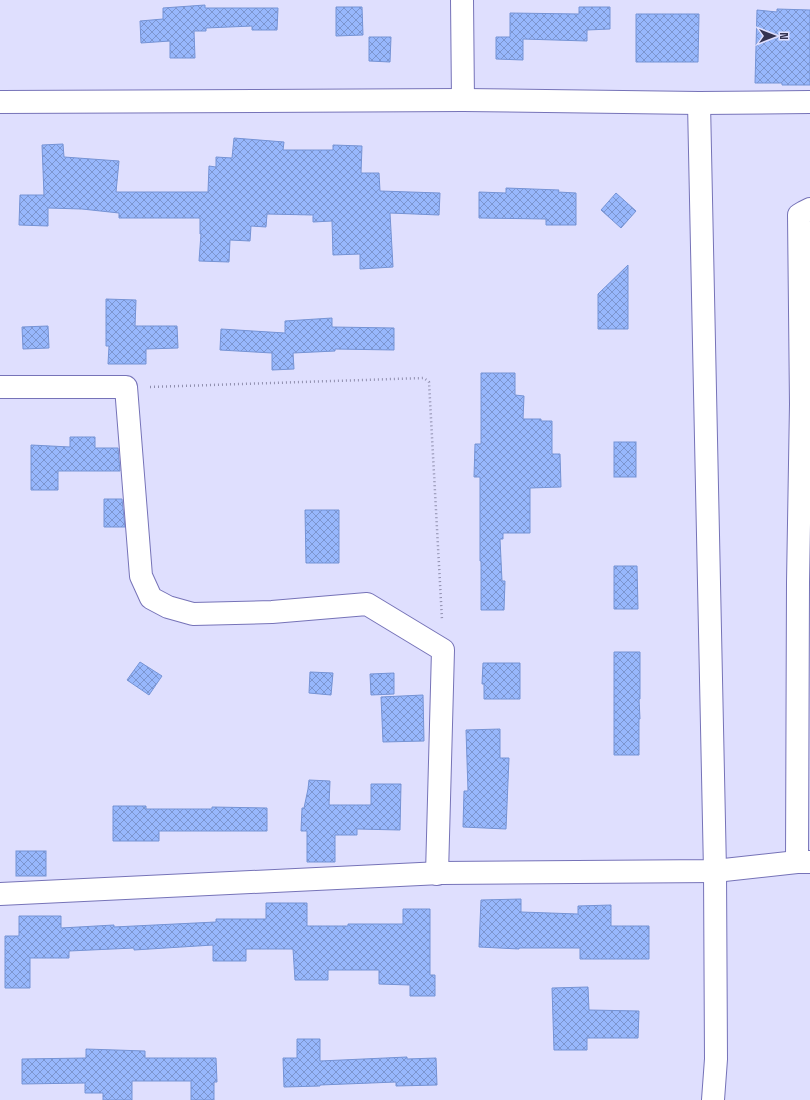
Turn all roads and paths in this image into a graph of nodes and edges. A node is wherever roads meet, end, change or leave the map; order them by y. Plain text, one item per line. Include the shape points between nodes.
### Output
1 (462, 0) edge
2 (463, 100) junction
3 (0, 102) edge
4 (810, 102) edge
5 (699, 103) junction
6 (810, 209) edge
7 (0, 387) edge
8 (126, 388) junction
9 (443, 650) junction
10 (804, 862) edge
11 (715, 871) junction
12 (437, 874) junction
13 (0, 894) edge
14 (713, 1100) edge

1 - 2 street
2 - 3 street
2 - 5 street
4 - 5 street
5 - 11 street
6 - 10 street via 799,216 801,404 798,583
7 - 8 street
8 - 9 street via 141,576 151,598 168,607 193,614 272,612 367,604
8 - 9 path via 424,378 429,382
9 - 12 street
10 - 11 street
11 - 12 street
11 - 14 street via 716,1059
12 - 13 street

